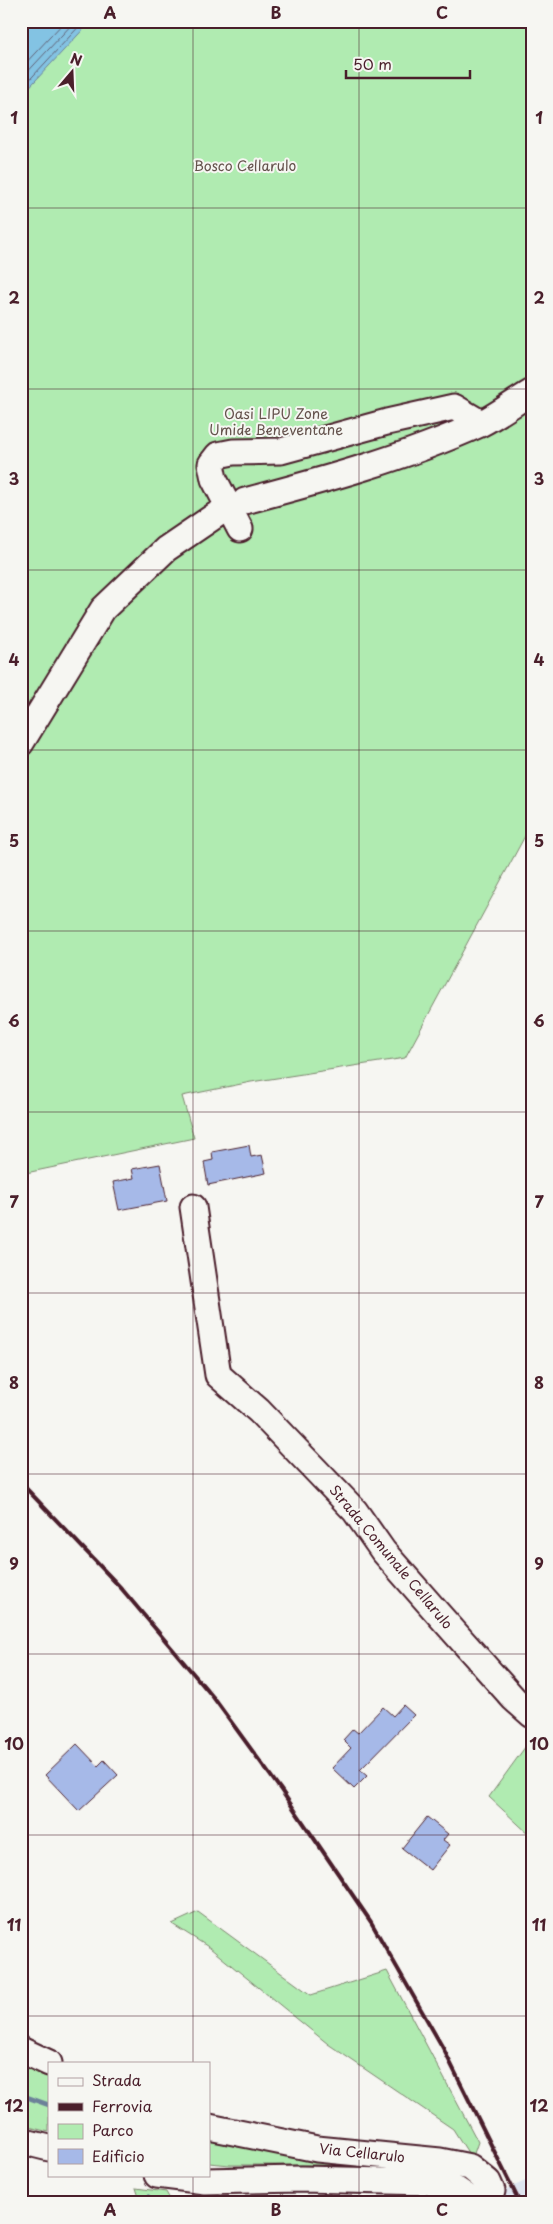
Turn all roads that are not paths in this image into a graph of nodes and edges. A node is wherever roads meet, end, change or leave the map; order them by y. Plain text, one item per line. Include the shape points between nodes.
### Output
1 (532, 392) edge
2 (481, 423) junction
3 (245, 501) dead end
4 (216, 515) dead end
5 (240, 529) dead end
6 (21, 743) edge
7 (193, 1207) dead end
8 (532, 1715) edge
9 (21, 2050) edge
10 (48, 2063) edge
11 (210, 2127) edge
12 (21, 2141) edge
13 (48, 2148) edge
14 (165, 2176) edge
15 (476, 2203) edge
16 (488, 2203) edge

1 - 2 street
2 - 3 street via 416,450
2 - 5 street via 454,407 281,452 218,455 211,464 214,479
4 - 6 street via 166,549 102,609
7 - 8 street, Strada Comunale Cellarulo via 218,1375 259,1411 355,1511 383,1551 514,1699
9 - 10 street
11 - 16 street, Via Cellarulo via 316,2149 470,2167 488,2182 492,2191
12 - 13 street
14 - 15 street via 205,2181 428,2182 457,2190

